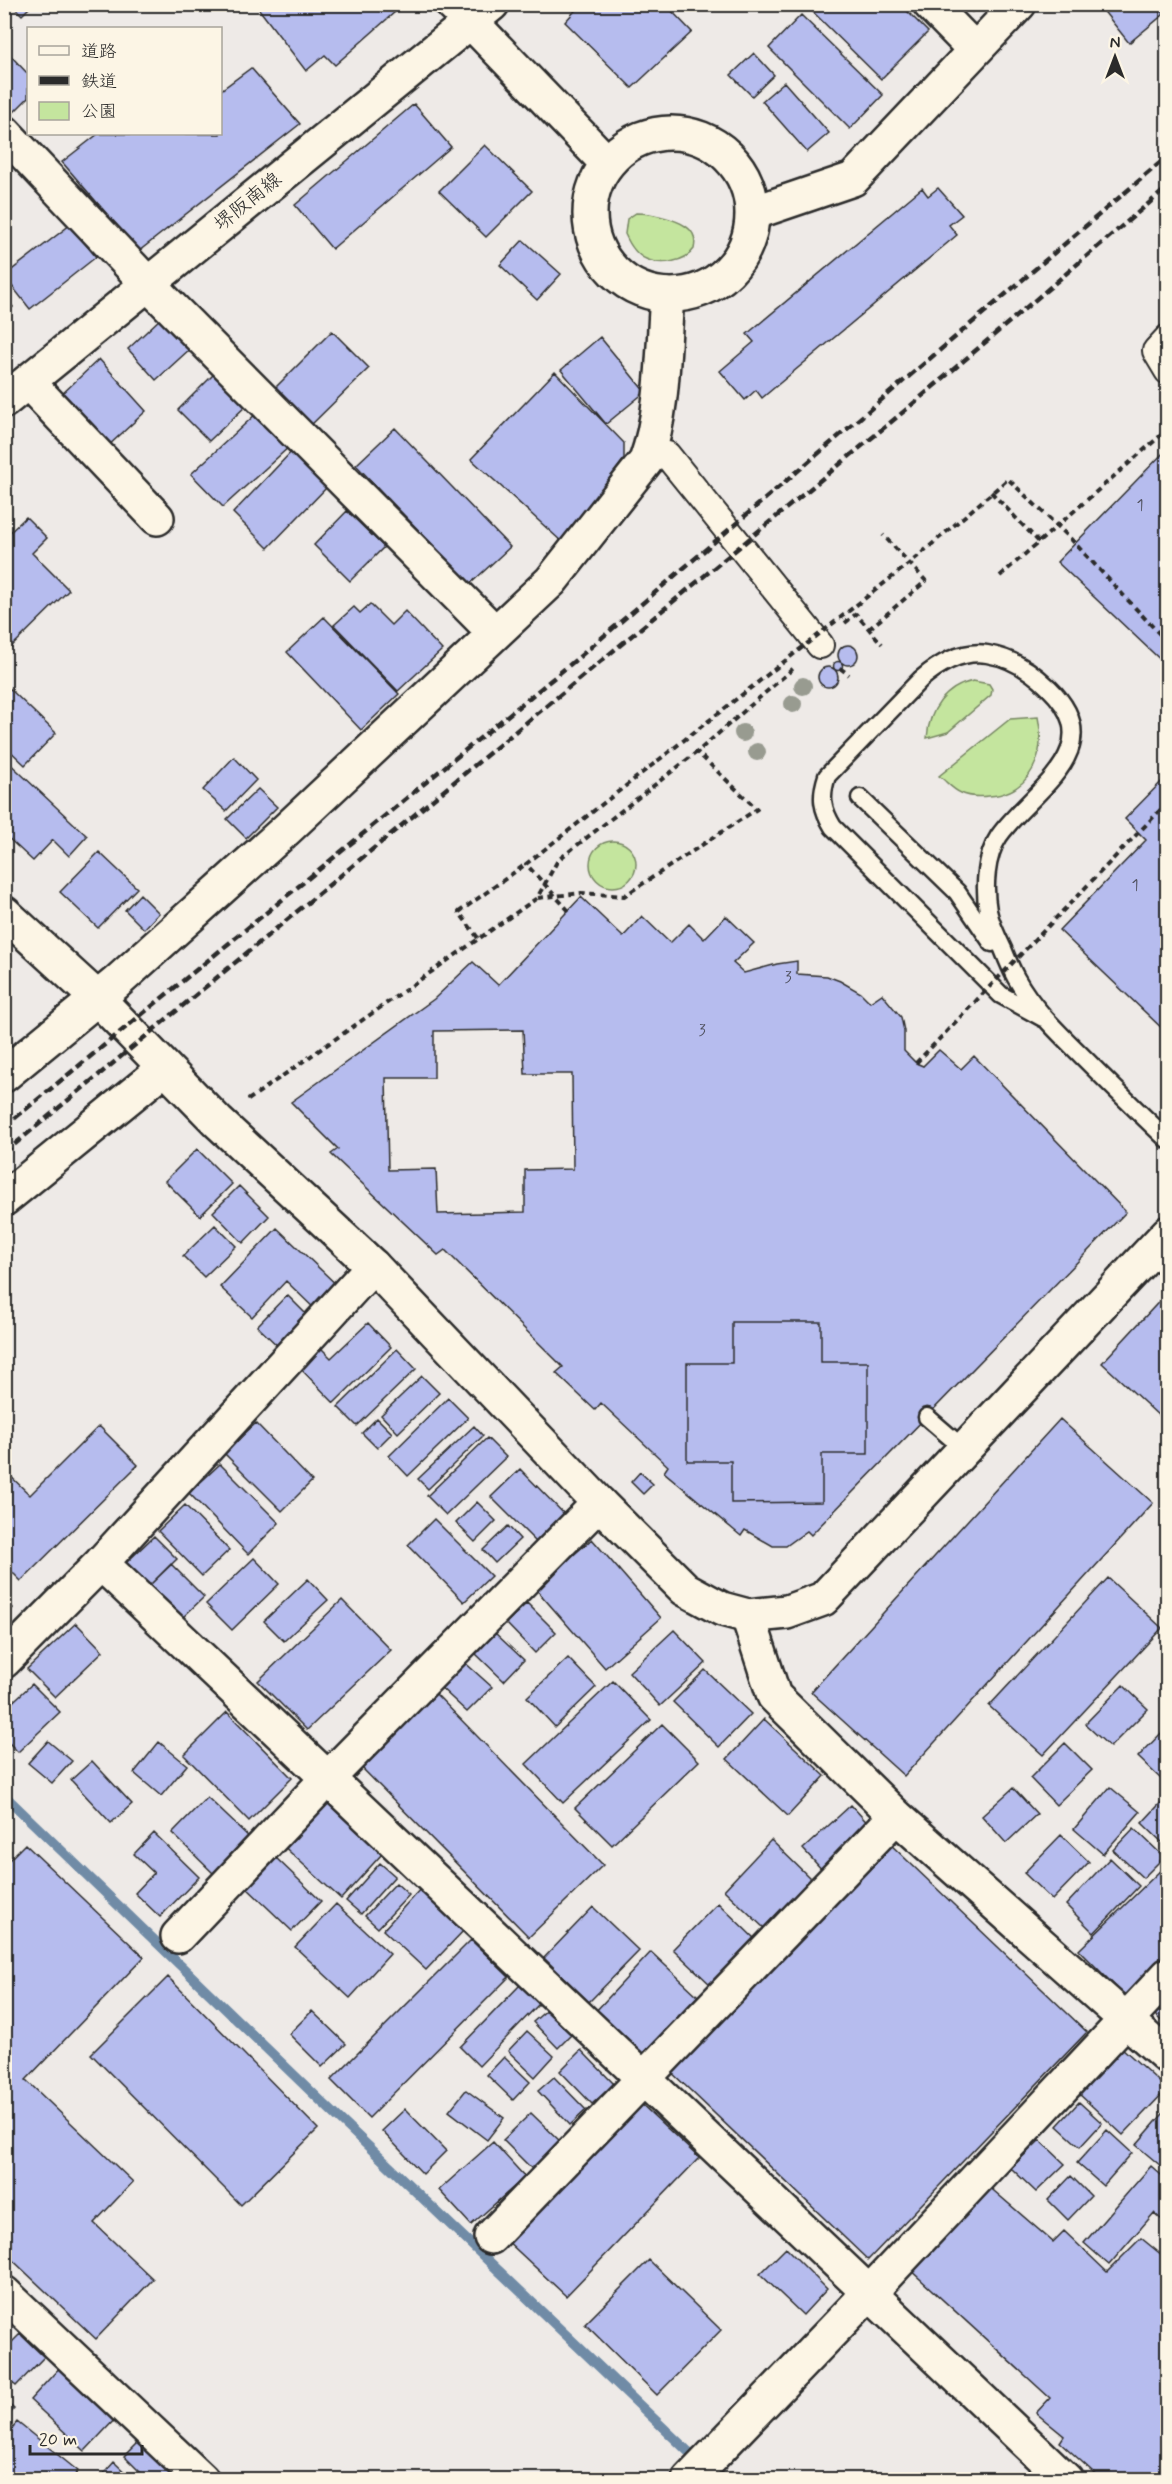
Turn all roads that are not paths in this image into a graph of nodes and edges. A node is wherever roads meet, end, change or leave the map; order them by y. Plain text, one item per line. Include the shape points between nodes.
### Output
1 (930, 4) edge
2 (1019, 4) edge
3 (472, 10) edge
4 (975, 50) junction
5 (4, 132) edge
6 (607, 163) junction
7 (753, 213) junction
8 (147, 284) junction
9 (667, 295) junction
10 (1167, 338) edge
11 (1167, 371) edge
12 (16, 392) edge
13 (667, 455) dead end
14 (157, 519) dead end
15 (495, 633) junction
16 (820, 645) road end
17 (860, 798) dead end
18 (4, 913) edge
19 (1016, 979) junction
20 (98, 999) junction
21 (1043, 1018) junction
22 (165, 1068) junction
23 (4, 1075) edge
24 (1167, 1140) edge
25 (4, 1199) edge
26 (1167, 1233) edge
27 (373, 1266) junction
28 (927, 1417) dead end
29 (964, 1449) junction
30 (599, 1503) junction
31 (101, 1563) junction
32 (748, 1616) junction
33 (4, 1661) edge
34 (328, 1778) junction
35 (896, 1816) junction
36 (178, 1936) dead end
37 (1167, 1975) edge
38 (1125, 2018) junction
39 (1167, 2057) edge
40 (645, 2079) junction
41 (491, 2236) dead end
42 (4, 2292) edge
43 (870, 2292) junction
44 (202, 2480) edge
45 (689, 2480) edge
46 (1066, 2480) edge

1 - 4 street
2 - 4 street
3 - 6 street
3 - 8 street, 堺阪南線
4 - 7 street via 853,179
5 - 8 street
6 - 7 street via 625,146 648,135 673,132 698,137 720,148 738,166 749,188
6 - 9 street via 595,185 589,210 592,235 602,259 641,290
7 - 9 street via 749,239 737,263 718,281 693,292
8 - 12 street, 堺阪南線
8 - 15 street
9 - 15 street via 654,440 646,461 551,581
10 - 11 street via 1156,351
12 - 14 street
13 - 16 street
15 - 20 street via 287,829
17 - 19 lane via 957,892
18 - 20 street
19 - 21 lane
19 - 21 lane via 988,913 987,874 991,855 999,837 1061,770 1071,743 1071,729 1061,702 1028,669 998,655 964,655 934,668 921,679 827,776 822,792 824,811 833,827 1001,995
20 - 22 street
20 - 23 street
21 - 24 lane
22 - 25 street
22 - 27 street
26 - 29 street
27 - 30 street
27 - 31 street
28 - 29 lane
29 - 32 street via 823,1599 787,1612
30 - 32 street via 685,1589 722,1609
30 - 34 street
31 - 33 street
31 - 34 street
32 - 35 street via 774,1696
34 - 36 street
34 - 40 street
35 - 38 street
35 - 40 street
37 - 38 street
38 - 39 street
38 - 43 street
40 - 41 street
40 - 43 street
42 - 44 street
43 - 45 street
43 - 46 street

